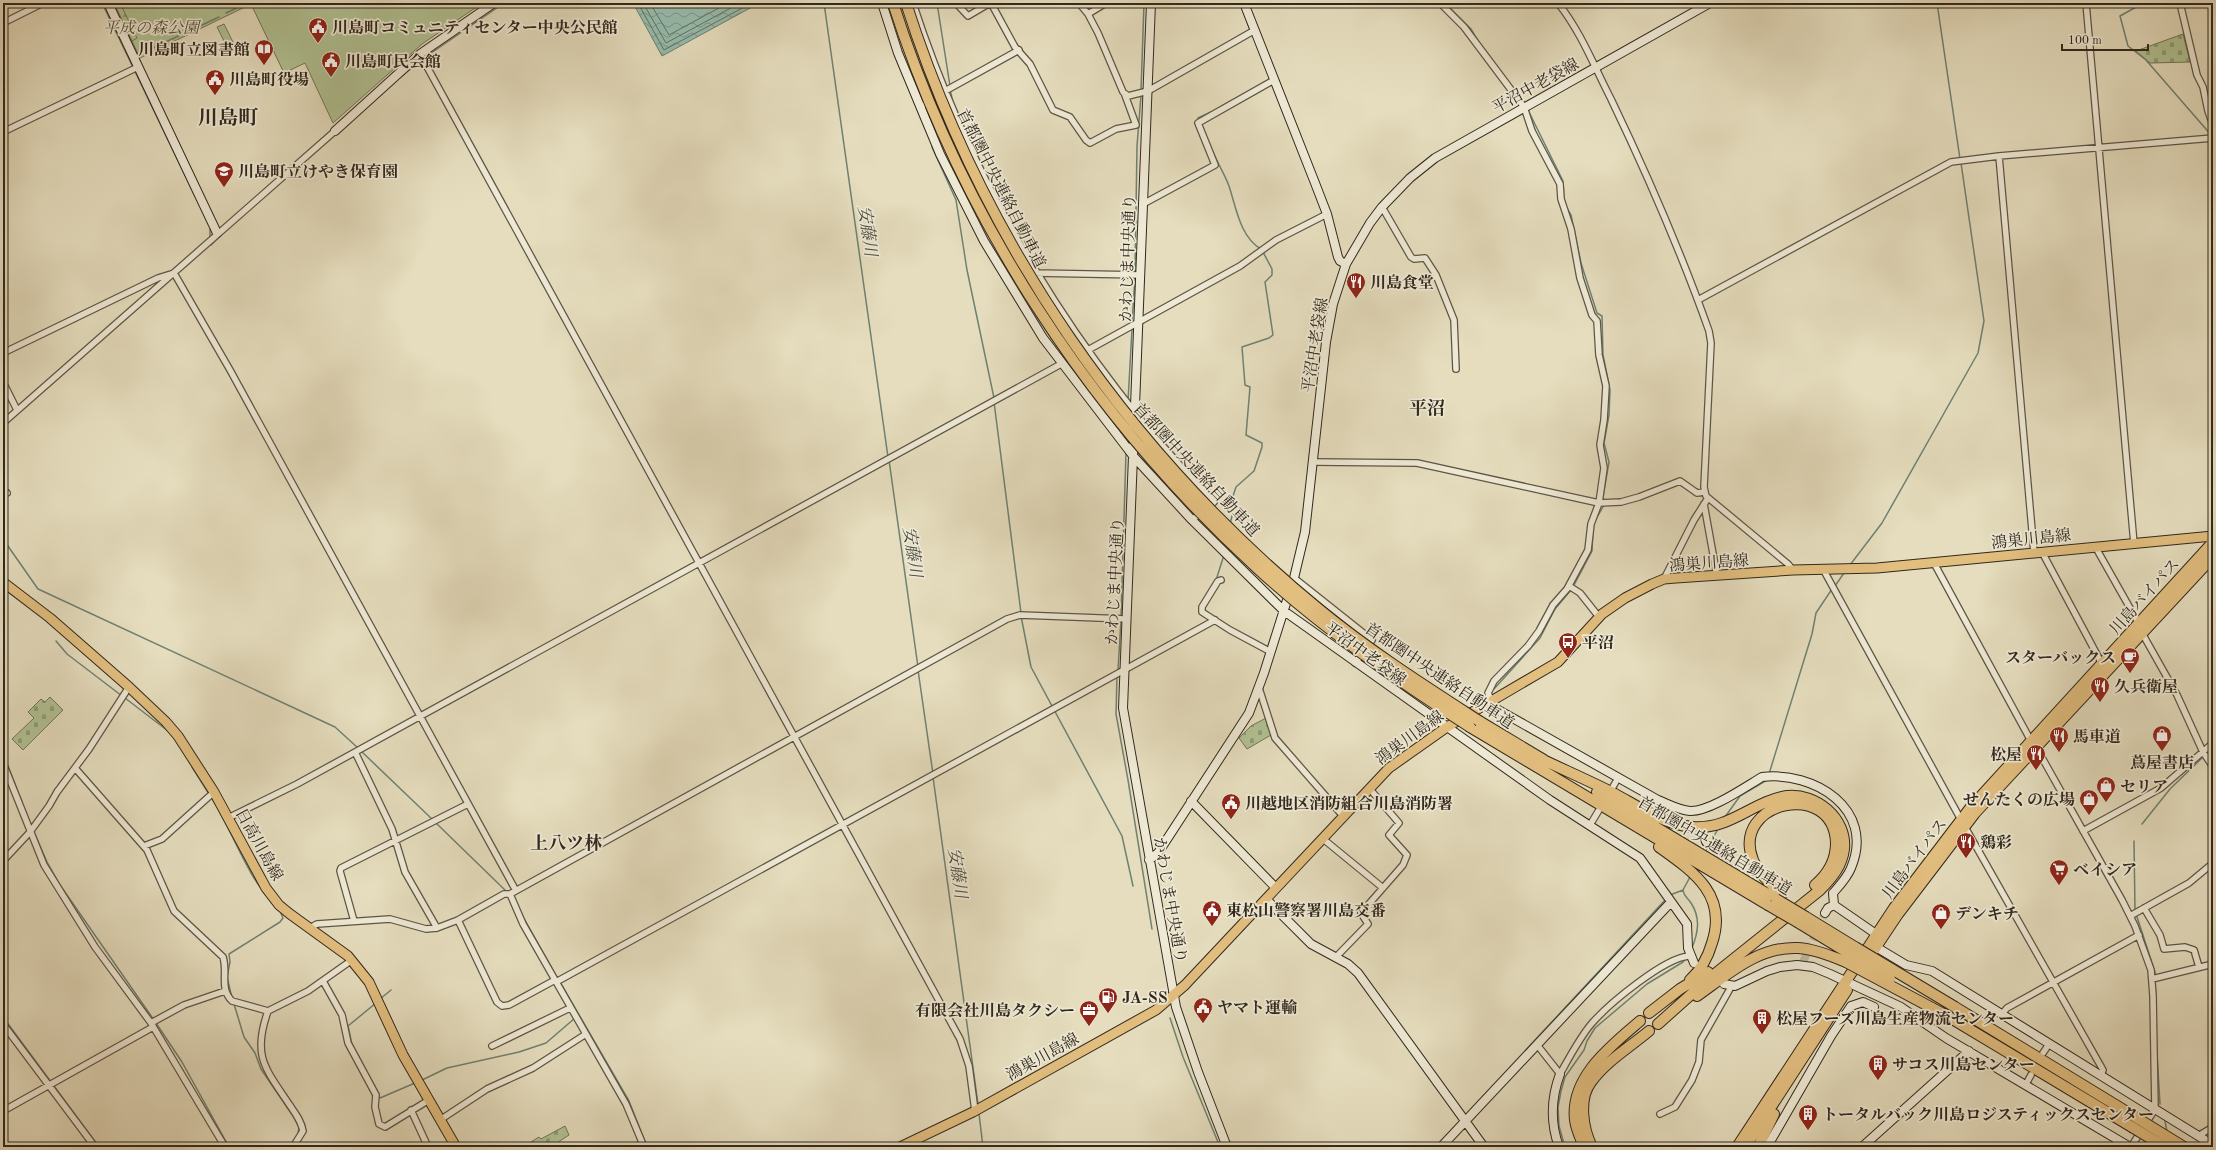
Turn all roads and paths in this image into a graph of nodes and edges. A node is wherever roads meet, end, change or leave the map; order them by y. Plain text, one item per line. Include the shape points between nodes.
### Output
1 (43, 3) edge
2 (108, 3) edge
3 (882, 3) edge
4 (893, 3) edge
5 (899, 3) edge
6 (906, 3) edge
7 (912, 3) edge
8 (956, 3) edge
9 (991, 3) edge
10 (1079, 3) edge
11 (1106, 3) edge
12 (1152, 3) edge
13 (1244, 3) edge
14 (1440, 3) edge
15 (1558, 3) edge
16 (1710, 3) edge
17 (2086, 3) edge
18 (2180, 3) edge
19 (490, 4) edge
20 (885, 12) junction
21 (1088, 14) junction
22 (3, 23) edge
23 (1255, 30) junction
24 (1019, 50) junction
25 (420, 54) junction
26 (138, 67) junction
27 (1595, 68) junction
28 (1274, 80) junction
29 (945, 91) junction
30 (1143, 92) junction
31 (1125, 95) junction
32 (920, 107) junction
33 (1524, 107) junction
34 (2213, 125) edge
35 (334, 131) joint
36 (3, 132) edge
37 (2213, 138) edge
38 (2098, 148) junction
39 (1999, 156) junction
40 (1144, 204) junction
41 (1382, 208) junction
42 (1327, 214) junction
43 (217, 233) junction
44 (1346, 264) junction
45 (174, 273) junction
46 (1002, 273) junction
47 (1036, 273) junction
48 (1141, 275) junction
49 (1698, 300) junction
50 (1139, 321) junction
51 (1088, 350) junction
52 (3, 353) edge
53 (1061, 364) junction
54 (1456, 369) dead end
55 (3, 382) edge
56 (17, 410) junction
57 (1136, 411) junction
58 (3, 423) edge
59 (1134, 456) junction
60 (1314, 462) junction
61 (1704, 492) junction
62 (1708, 498) junction
63 (1599, 503) junction
64 (1704, 504) junction
65 (1192, 520) junction
66 (2213, 536) edge
67 (2213, 542) edge
68 (2134, 544) junction
69 (2096, 548) junction
70 (2038, 553) junction
71 (2213, 557) edge
72 (699, 563) junction
73 (1934, 563) junction
74 (1823, 569) junction
75 (1793, 570) junction
76 (1717, 576) junction
77 (1294, 578) junction
78 (1664, 579) junction
79 (1221, 580) dead end
80 (4, 583) edge
81 (1571, 587) junction
82 (1284, 611) junction
83 (1600, 617) junction
84 (1126, 619) junction
85 (1215, 620) junction
86 (2141, 629) junction
87 (1271, 652) junction
88 (1355, 663) junction
89 (2102, 664) junction
90 (1124, 670) junction
91 (129, 687) junction
92 (1259, 688) junction
93 (1489, 702) junction
94 (420, 716) junction
95 (1475, 724) junction
96 (1447, 727) junction
97 (794, 736) junction
98 (2213, 743) edge
99 (2034, 744) junction
100 (355, 752) junction
101 (2203, 752) junction
102 (3, 763) edge
103 (2213, 767) edge
104 (75, 768) junction
105 (1618, 778) junction
106 (1369, 788) junction
107 (214, 792) junction
108 (1606, 798) junction
109 (1192, 802) junction
110 (468, 804) junction
111 (1343, 816) junction
112 (228, 818) junction
113 (1963, 823) junction
114 (842, 824) junction
115 (1590, 825) junction
116 (2083, 831) junction
117 (30, 832) junction
118 (1645, 832) junction
119 (1322, 838) junction
120 (396, 842) junction
121 (144, 846) junction
122 (1149, 860) junction
123 (1700, 860) junction
124 (3, 861) edge
125 (2213, 863) edge
126 (1276, 888) junction
127 (1383, 888) junction
128 (515, 889) junction
129 (510, 894) junction
130 (1669, 898) junction
131 (1266, 899) junction
132 (1776, 900) junction
133 (1834, 905) junction
134 (2144, 908) junction
135 (1825, 913) tunnel mouth
136 (2130, 916) junction
137 (1805, 918) junction
138 (458, 920) junction
139 (354, 921) junction
140 (310, 928) junction
141 (437, 928) junction
142 (1876, 934) junction
143 (2138, 935) junction
144 (1876, 948) junction
145 (1852, 951) junction
146 (1689, 953) junction
147 (1336, 957) junction
148 (352, 960) junction
149 (1694, 963) dead end
150 (2213, 964) edge
151 (2199, 967) junction
152 (2152, 978) junction
153 (323, 981) junction
154 (555, 981) junction
155 (1848, 983) junction
156 (2054, 983) junction
157 (1728, 985) joint
158 (1680, 989) junction
159 (225, 991) junction
160 (1174, 996) junction
161 (1874, 1007) dead end
162 (570, 1008) junction
163 (268, 1011) junction
164 (1649, 1013) dead end
165 (1670, 1015) junction
166 (2001, 1015) junction
167 (1640, 1021) dead end
168 (3, 1024) edge
169 (1658, 1024) dead end
170 (152, 1025) junction
171 (1649, 1031) dead end
172 (586, 1034) junction
173 (2049, 1044) junction
174 (492, 1046) dead end
175 (1538, 1046) junction
176 (1969, 1051) junction
177 (2043, 1053) dead end
178 (1560, 1074) junction
179 (1793, 1075) junction
180 (2031, 1075) dead end
181 (2101, 1075) junction
182 (2026, 1084) junction
183 (50, 1085) junction
184 (429, 1100) junction
185 (2155, 1109) junction
186 (412, 1110) junction
187 (3, 1111) edge
188 (975, 1111) junction
189 (1660, 1114) dead end
190 (440, 1120) junction
191 (1465, 1121) junction
192 (2135, 1123) junction
193 (2213, 1126) edge
194 (2198, 1136) junction
195 (2213, 1145) edge
196 (95, 1147) edge
197 (226, 1147) edge
198 (293, 1147) edge
199 (428, 1147) edge
200 (456, 1147) edge
201 (644, 1147) edge
202 (900, 1147) edge
203 (1227, 1147) edge
204 (1441, 1147) edge
205 (1484, 1147) edge
206 (1559, 1147) edge
207 (1584, 1147) edge
208 (1592, 1147) edge
209 (1737, 1147) edge
210 (1746, 1147) edge
211 (1758, 1147) edge
212 (1767, 1147) edge
213 (1862, 1147) edge
214 (2130, 1147) edge
215 (2165, 1147) edge
216 (2184, 1147) edge

1 - 22 street
2 - 26 street
3 - 20 street
4 - 95 highway, 首都圏中央連絡自動車道, bridge via 935,116 968,187 1046,322 1118,420 1172,483 1258,569 1354,648
5 - 20 street
6 - 95 highway, 首都圏中央連絡自動車道, bridge via 934,84 1004,232 1055,317 1124,413 1212,511 1290,584 1367,645
7 - 29 street
8 - 9 street via 968,16
9 - 24 street
10 - 21 street
11 - 21 street
12 - 30 street, かわじま中央通り
13 - 23 street
14 - 33 street via 1464,27
15 - 27 street via 1575,26
16 - 27 street, 平沼中老袋線
17 - 38 street
18 - 34 street via 2197,75 2203,87
19 - 25 street
20 - 32 street
21 - 31 street
23 - 28 street
23 - 30 street
24 - 29 street
24 - 31 street via 1030,64 1053,110 1070,117 1090,142 1116,129 1136,125
25 - 35 street
25 - 72 street
26 - 36 street
26 - 43 street
27 - 33 street, 平沼中老袋線
27 - 49 street via 1646,172
28 - 40 street via 1198,123 1215,165
28 - 42 street
29 - 32 street
29 - 47 street via 968,147
30 - 31 street via 1132,96
30 - 40 street, かわじま中央通り
32 - 46 street via 960,196
33 - 41 street, 平沼中老袋線 via 1435,158 1410,178
33 - 63 street via 1532,131 1560,184 1560,200 1571,229 1580,278 1599,329 1598,355 1606,386 1600,445 1605,463
35 - 43 street
37 - 38 street
38 - 39 street
38 - 68 street
39 - 49 street via 1945,165
39 - 70 street
40 - 48 street, かわじま中央通り
41 - 44 street, 平沼中老袋線
41 - 54 street via 1411,257 1425,258 1436,275 1454,320
42 - 44 street via 1338,257
42 - 50 street via 1276,240 1240,266
43 - 45 street
44 - 60 street, 平沼中老袋線 via 1333,304 1326,342
45 - 52 street via 158,278
45 - 56 street
45 - 94 street
46 - 47 street
46 - 53 street
47 - 48 street
47 - 51 street
48 - 50 street, かわじま中央通り
49 - 61 street via 1711,343
50 - 51 street
50 - 57 street, かわじま中央通り
51 - 57 street
53 - 59 street
53 - 72 street
55 - 56 street
56 - 58 street
57 - 59 street, かわじま中央通り
57 - 65 street via 1178,464 1214,502
59 - 65 street
59 - 84 street, かわじま中央通り
60 - 63 street via 1416,463
60 - 77 street, 平沼中老袋線 via 1305,532
61 - 62 street
61 - 63 street via 1697,493 1680,481 1621,502
62 - 64 street
62 - 75 street
63 - 81 street via 1591,524 1588,550
64 - 76 street
64 - 78 street
65 - 82 street
66 - 68 main road, 鴻巣川島線
67 - 86 highway, 川島バイパス
68 - 69 main road, 鴻巣川島線
69 - 70 main road, 鴻巣川島線
69 - 86 street
70 - 73 main road, 鴻巣川島線
70 - 89 street
71 - 86 highway, 川島バイパス
72 - 94 street
72 - 97 street
73 - 74 main road, 鴻巣川島線
73 - 99 street
74 - 75 main road, 鴻巣川島線
74 - 113 street
75 - 76 main road, 鴻巣川島線
76 - 78 main road, 鴻巣川島線
77 - 82 street, 平沼中老袋線
77 - 88 street via 1372,640
78 - 83 main road, 鴻巣川島線 via 1626,598
79 - 85 street via 1210,592 1201,610
80 - 91 main road, 日高川島線 via 50,618
81 - 83 street
81 - 93 street via 1553,605 1528,646 1494,681 1488,693
82 - 87 street
82 - 88 street, 平沼中老袋線
83 - 93 main road, 鴻巣川島線 via 1566,656
84 - 90 street, かわじま中央通り
84 - 97 street via 1020,615 1007,619
85 - 87 street
85 - 90 street
86 - 89 highway, 川島バイパス
86 - 99 highway, 川島バイパス
86 - 101 street via 2177,694
87 - 92 street
88 - 96 street, 平沼中老袋線
89 - 99 highway, 川島バイパス
90 - 114 street
90 - 122 street, かわじま中央通り via 1123,708
91 - 104 street
91 - 107 main road, 日高川島線 via 148,703 178,736
92 - 109 street via 1249,713
92 - 111 street via 1275,738
93 - 96 main road, 鴻巣川島線
93 - 105 street
94 - 100 street
94 - 110 street
95 - 108 highway, 首都圏中央連絡自動車道
95 - 108 highway, 首都圏中央連絡自動車道
96 - 106 main road, 鴻巣川島線 via 1400,759
96 - 115 street, 平沼中老袋線
97 - 114 street
97 - 128 street
98 - 101 street
99 - 113 highway, 川島バイパス
99 - 116 street
100 - 112 street
100 - 120 street
101 - 103 street
101 - 116 street via 2161,788
102 - 117 street
104 - 117 street
104 - 121 street
105 - 108 street
105 - 133 street via 1670,805 1690,811 1705,808 1762,777 1798,780 1824,788 1839,800 1849,815 1856,843 1851,868 1833,893
106 - 111 main road, 鴻巣川島線
106 - 127 street via 1399,823 1389,835 1407,855 1403,865
107 - 112 main road, 日高川島線
107 - 121 street via 162,839
108 - 115 street
108 - 118 highway, 首都圏中央連絡自動車道
108 - 123 highway, 首都圏中央連絡自動車道
108 - 165 highway via 1670,822 1692,827 1719,824 1777,798 1795,796 1819,803 1832,814 1841,830 1844,849 1832,877 1820,890 1704,982
109 - 122 street via 1158,853
109 - 126 street
110 - 120 street
110 - 128 street
111 - 119 main road, 鴻巣川島線
112 - 140 main road, 日高川島線 via 266,888 279,904
113 - 142 highway, 川島バイパス
113 - 144 highway, 川島バイパス
113 - 156 street
114 - 154 street
114 - 188 street via 964,1046
115 - 130 street, 平沼中老袋線 via 1640,858
116 - 136 street
117 - 124 street
117 - 170 street via 44,865 95,947
118 - 123 highway, 首都圏中央連絡自動車道
118 - 158 highway via 1651,841 1697,878 1708,891 1718,919 1708,956 1695,976
119 - 126 main road, 鴻巣川島線
119 - 127 street
120 - 139 street via 340,871
120 - 141 street via 405,872
121 - 159 street via 174,911 224,957
122 - 160 street, かわじま中央通り
123 - 132 highway, 首都圏中央連絡自動車道
125 - 134 street via 2189,883
126 - 131 main road, 鴻巣川島線
127 - 147 street via 1361,913 1368,924
128 - 129 street
129 - 138 street via 504,894
129 - 154 street via 520,918
130 - 146 street, 平沼中老袋線 via 1687,924
130 - 175 street
131 - 147 street via 1311,944
131 - 160 main road, 鴻巣川島線
132 - 137 highway
132 - 137 highway, 首都圏中央連絡自動車道, bridge
132 - 158 highway via 1753,861 1750,851 1751,836 1756,824 1773,809 1791,803 1803,804 1818,811 1827,819 1834,832 1836,848 1829,870 1817,884 1700,978
133 - 135 street
133 - 142 street
134 - 136 street
134 - 151 street via 2160,935 2164,949 2185,947 2194,950
136 - 143 street
137 - 145 highway, 首都圏中央連絡自動車道
137 - 145 highway
138 - 141 street
138 - 154 street via 497,1002 502,1006
139 - 140 street via 317,924
139 - 141 street via 390,919 426,929
140 - 148 main road, 日高川島線
142 - 155 highway, 川島バイパス
143 - 152 street
143 - 156 street
144 - 155 highway, 川島バイパス
144 - 166 street via 1906,965 1932,971
145 - 165 highway via 1818,952 1799,948 1772,951 1744,963
145 - 192 highway, 首都圏中央連絡自動車道, bridge via 1949,1016
145 - 192 highway, 首都圏中央連絡自動車道, bridge via 1955,1007
146 - 149 street
146 - 178 street via 1652,972 1595,1020
147 - 191 street via 1358,973 1368,985
148 - 153 street
148 - 184 main road, 日高川島線 via 371,986 398,1044
150 - 151 street
151 - 152 street
152 - 185 street
153 - 163 street
153 - 186 street via 344,1020 348,1043 376,1095 374,1106 379,1124 385,1127
154 - 162 street
155 - 157 street via 1802,964 1780,967
155 - 176 street via 1902,1007
155 - 179 highway, 川島バイパス
155 - 209 highway, 川島バイパス
156 - 166 street via 2007,1008
156 - 181 street via 2103,1070
157 - 189 street via 1701,1040 1699,1062 1692,1080 1675,1107
158 - 164 highway
159 - 163 street via 232,1001
159 - 170 street via 184,1005
160 - 188 main road, 鴻巣川島線 via 1156,1010
160 - 203 street, かわじま中央通り
161 - 212 street via 1863,1002 1852,1006 1812,1067
162 - 172 street
162 - 174 street
163 - 198 street via 261,1036 261,1057 270,1077 302,1124 303,1131
165 - 169 highway
166 - 173 street
167 - 207 highway via 1589,1071 1577,1096 1575,1121
168 - 183 street
170 - 183 street
170 - 197 street
171 - 208 highway via 1590,1083 1584,1102 1583,1122
172 - 190 street via 529,1070 487,1090
172 - 201 street via 626,1104
173 - 177 street
173 - 181 street
175 - 178 street
175 - 191 street
176 - 182 street
176 - 213 street
178 - 206 street via 1555,1088 1552,1117
179 - 210 highway, 川島バイパス
179 - 211 highway
180 - 182 street
181 - 185 street
182 - 214 street
183 - 187 street
183 - 196 street
184 - 186 street
184 - 190 main road, 日高川島線
185 - 194 street
185 - 214 street
186 - 199 street
188 - 202 main road, 鴻巣川島線
190 - 200 main road, 日高川島線
191 - 204 street
191 - 205 street
192 - 215 highway, 首都圏中央連絡自動車道, bridge
192 - 216 highway, 首都圏中央連絡自動車道, bridge
193 - 194 street
194 - 195 street

